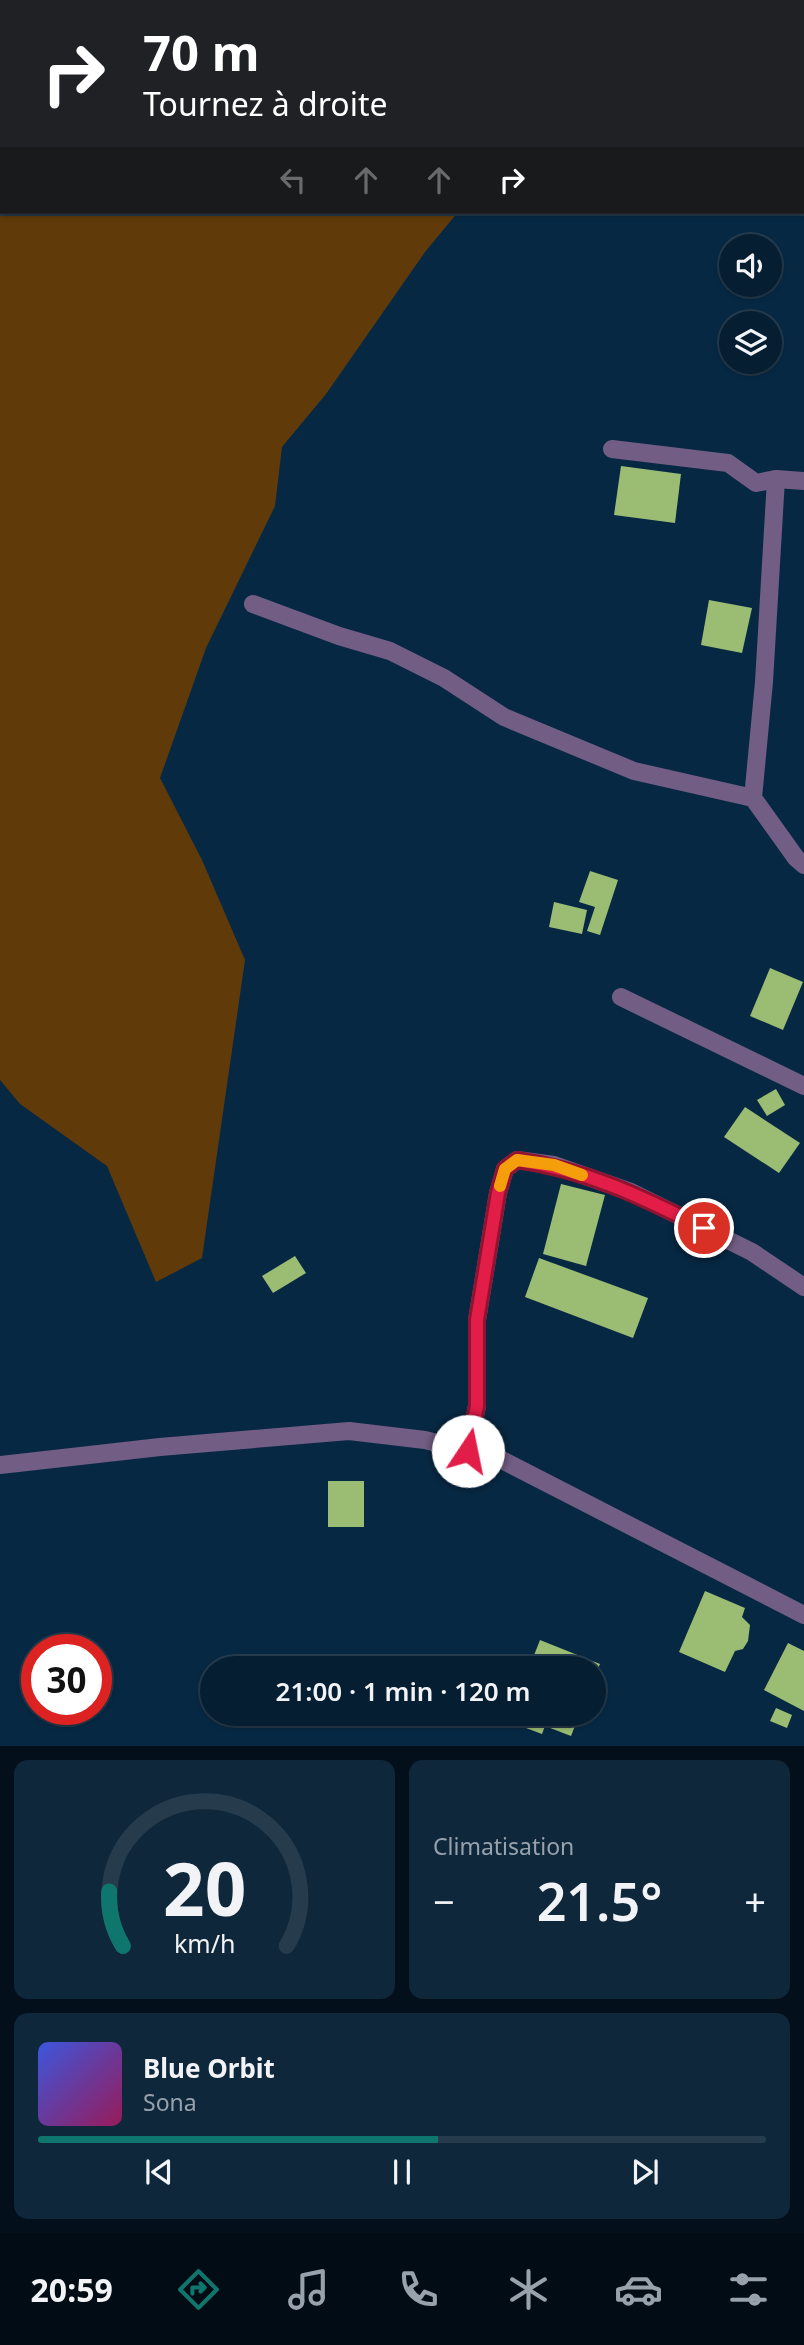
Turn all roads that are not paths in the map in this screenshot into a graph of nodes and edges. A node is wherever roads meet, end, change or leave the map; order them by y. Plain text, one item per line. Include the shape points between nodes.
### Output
1 (612, 449) dead end
2 (776, 479) junction
3 (804, 481) edge
4 (253, 604) dead end
5 (753, 798) junction
6 (804, 864) edge
7 (621, 997) dead end
8 (804, 1086) edge
9 (804, 1287) edge
10 (468, 1451) junction
11 (0, 1465) edge
12 (804, 1615) edge

1 - 2 street via 729,463 756,483
2 - 3 street
2 - 5 street
4 - 5 street via 390,651 444,678 504,717 634,771
5 - 6 street
7 - 8 street
9 - 10 street via 752,1252 631,1192 554,1165 517,1160 505,1169 498,1193 477,1320 477,1406
10 - 11 street via 425,1440 349,1431
10 - 12 street via 500,1460

